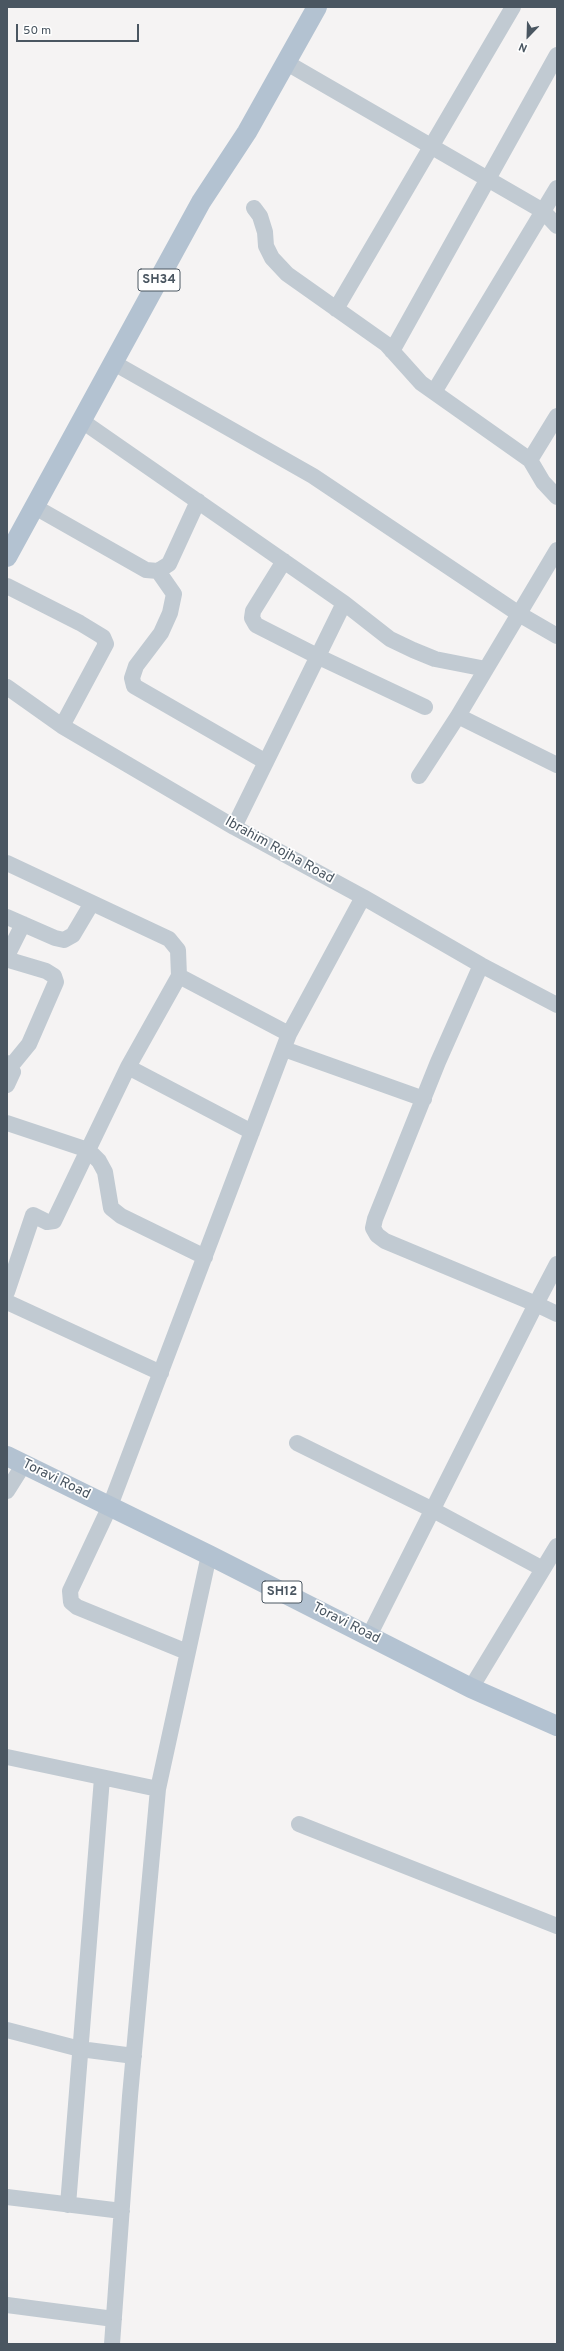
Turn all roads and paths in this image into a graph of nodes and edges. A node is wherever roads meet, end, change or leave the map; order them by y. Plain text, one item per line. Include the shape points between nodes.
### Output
1 (317, 7) edge
2 (513, 7) edge
3 (557, 55) edge
4 (287, 63) junction
5 (431, 146) junction
6 (488, 178) junction
7 (557, 188) edge
8 (254, 208) dead end
9 (544, 211) junction
10 (557, 226) edge
11 (336, 309) junction
12 (392, 351) junction
13 (114, 363) junction
14 (434, 392) junction
15 (557, 416) edge
16 (82, 420) junction
17 (530, 460) junction
18 (557, 497) edge
19 (198, 501) junction
20 (35, 507) junction
21 (557, 550) edge
22 (7, 557) edge
23 (284, 561) junction
24 (158, 571) junction
25 (7, 586) edge
26 (344, 603) junction
27 (519, 614) junction
28 (557, 636) edge
29 (318, 657) junction
30 (486, 669) junction
31 (7, 687) edge
32 (425, 707) dead end
33 (458, 716) junction
34 (62, 726) junction
35 (266, 762) junction
36 (557, 765) edge
37 (419, 776) dead end
38 (234, 827) junction
39 (7, 863) edge
40 (363, 896) junction
41 (92, 903) junction
42 (7, 917) edge
43 (24, 924) junction
44 (481, 965) junction
45 (179, 976) junction
46 (557, 1005) edge
47 (289, 1034) junction
48 (284, 1049) junction
49 (9, 1064) edge
50 (128, 1068) junction
51 (7, 1085) edge
52 (424, 1099) junction
53 (7, 1122) edge
54 (252, 1132) junction
55 (88, 1150) junction
56 (205, 1257) junction
57 (557, 1264) edge
58 (7, 1292) edge
59 (7, 1302) edge
60 (536, 1304) junction
61 (557, 1314) edge
62 (161, 1373) junction
63 (297, 1443) dead end
64 (16, 1460) edge
65 (7, 1491) edge
66 (110, 1506) junction
67 (433, 1510) junction
68 (557, 1546) edge
69 (209, 1555) junction
70 (543, 1569) junction
71 (369, 1636) junction
72 (187, 1652) junction
73 (471, 1688) junction
74 (557, 1726) edge
75 (7, 1757) edge
76 (102, 1778) junction
77 (158, 1789) junction
78 (299, 1824) dead end
79 (557, 1926) edge
80 (7, 2030) edge
81 (80, 2049) junction
82 (134, 2056) junction
83 (7, 2197) edge
84 (68, 2204) junction
85 (122, 2210) junction
86 (7, 2305) edge
87 (114, 2319) junction
88 (112, 2344) edge

1 - 4 main road, SH34
2 - 5 street
3 - 6 street
4 - 5 street
4 - 13 main road, SH34 via 230,160 201,202
5 - 6 street
5 - 11 street
6 - 9 street
6 - 12 street
7 - 9 street
8 - 11 street via 260,216 266,246 272,258 287,274
9 - 10 street
9 - 14 street
11 - 12 street
12 - 14 street via 421,383
13 - 16 main road, SH34
13 - 27 street via 313,476
14 - 17 street
15 - 17 street
16 - 19 street
16 - 20 main road, SH34
17 - 18 street via 543,482
19 - 23 street
19 - 24 street via 169,564
20 - 22 main road, SH34
20 - 24 street via 146,570
21 - 27 street
23 - 26 street
23 - 29 street via 253,611 252,618 256,624
24 - 35 street via 174,594 162,633 136,666 132,678 134,686
25 - 34 street via 103,637 106,644
26 - 29 street
26 - 30 street via 390,638 413,650 435,659
27 - 28 street
27 - 30 street
29 - 32 street
29 - 35 street
30 - 33 street
31 - 34 street, Ibrahim Rojha Road
33 - 36 street
33 - 37 street
34 - 38 street, Ibrahim Rojha Road
35 - 38 street
38 - 40 street, Ibrahim Rojha Road
39 - 41 street
40 - 44 street, Ibrahim Rojha Road
40 - 47 street
41 - 43 street via 73,935 64,940
41 - 45 street via 169,939 178,950
42 - 43 street
43 - 49 street via 7,956 9,960 46,971 54,976 56,982 29,1044
44 - 46 street, Ibrahim Rojha Road
44 - 52 street
45 - 47 street
45 - 50 street
47 - 48 street
48 - 52 street
48 - 54 street
49 - 51 street via 12,1075
50 - 54 street
50 - 55 street
52 - 60 street via 373,1228 385,1241
53 - 55 street
54 - 56 street
55 - 56 street via 99,1160 105,1172 111,1208 120,1216
55 - 58 street via 54,1221 47,1222 33,1215
56 - 62 street
57 - 60 street
59 - 62 street
60 - 61 street
60 - 67 street
62 - 66 street
63 - 67 street
64 - 65 street
64 - 66 main road, Toravi Road / SH12
66 - 69 main road, Toravi Road / SH12
66 - 72 street via 70,1591 71,1602 77,1607
67 - 70 street
67 - 71 street
68 - 70 street
69 - 71 main road, Toravi Road / SH12
69 - 72 street
70 - 73 street
71 - 73 main road, Toravi Road / SH12
72 - 77 street
73 - 74 main road, Toravi Road / SH12
75 - 76 street
76 - 77 street
76 - 81 street
77 - 82 street
78 - 79 street
80 - 81 street
81 - 82 street
81 - 84 street
82 - 85 street
83 - 84 street
84 - 85 street
85 - 87 street
86 - 87 street
87 - 88 street

